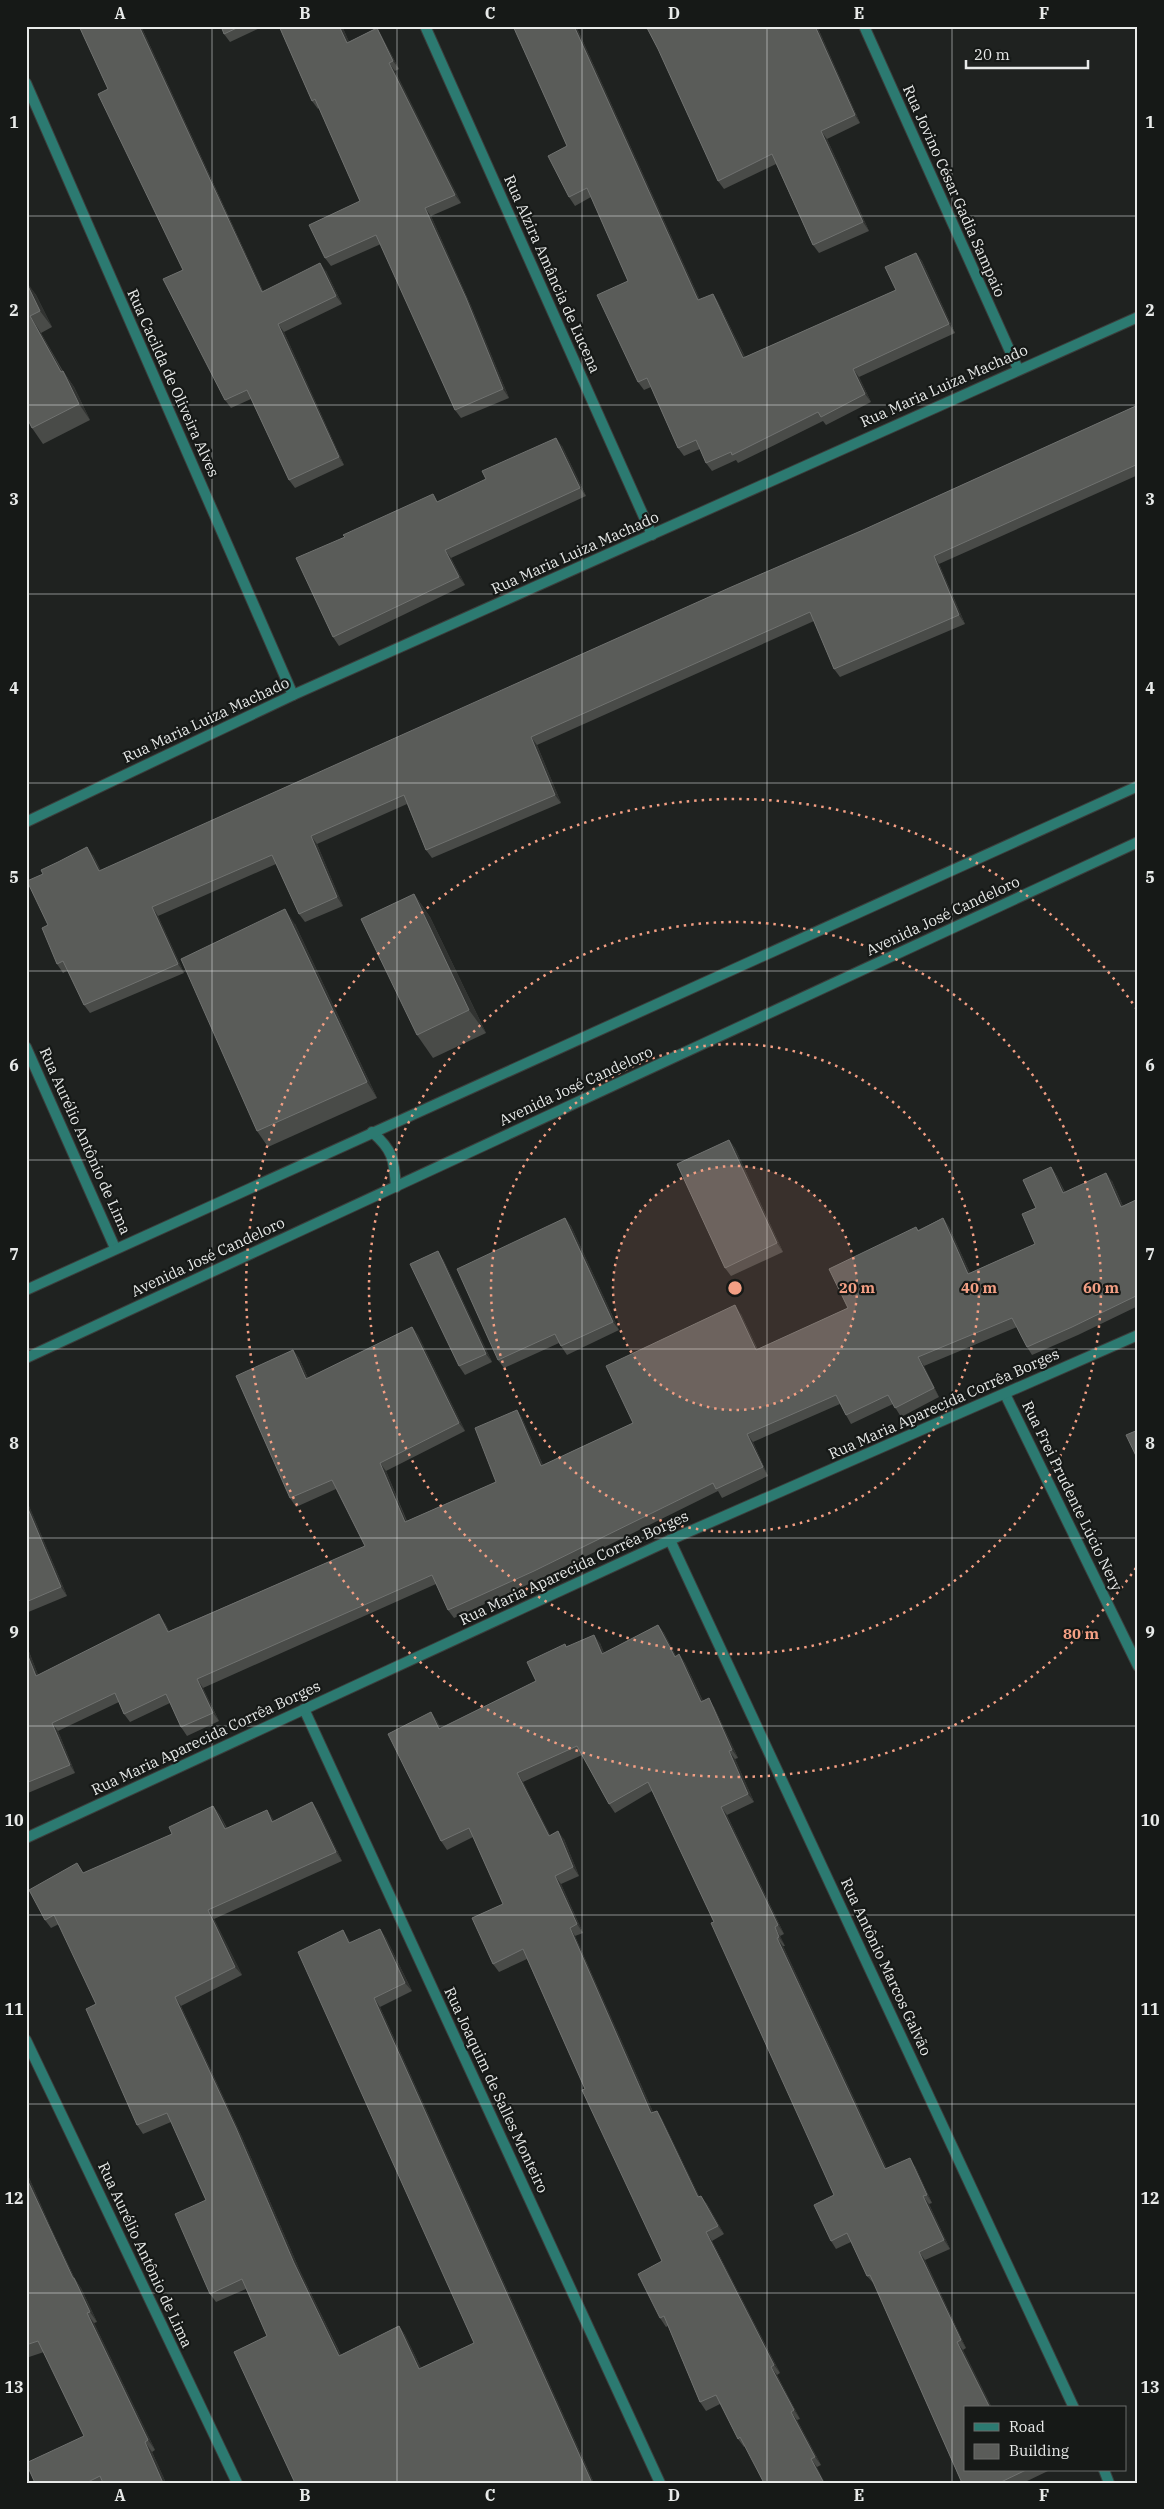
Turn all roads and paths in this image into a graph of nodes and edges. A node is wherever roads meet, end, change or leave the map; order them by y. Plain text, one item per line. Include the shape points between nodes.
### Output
1 (425, 26) edge
2 (864, 26) edge
3 (26, 82) edge
4 (1138, 317) edge
5 (1018, 369) junction
6 (652, 535) junction
7 (293, 695) junction
8 (1138, 786) edge
9 (26, 822) edge
10 (1138, 842) edge
11 (26, 1047) edge
12 (372, 1132) junction
13 (396, 1187) junction
14 (116, 1248) junction
15 (26, 1290) edge
16 (1138, 1335) edge
17 (26, 1358) edge
18 (1005, 1394) junction
19 (670, 1540) junction
20 (1138, 1666) edge
21 (304, 1709) junction
22 (26, 1838) edge
23 (26, 2040) edge
24 (1073, 2406) edge
25 (236, 2483) edge
26 (660, 2483) edge

1 - 6 street, Rua Alzira Amância de Lucena
2 - 5 street, Rua Jovino César Gadia Sampaio
3 - 7 street, Rua Cacilda de Oliveira Alves
4 - 5 street, Rua Maria Luiza Machado
5 - 6 street, Rua Maria Luiza Machado
6 - 7 street, Rua Maria Luiza Machado
7 - 9 street, Rua Maria Luiza Machado
8 - 12 street
10 - 13 street, Avenida José Candeloro
11 - 14 street, Rua Aurélio Antônio de Lima
12 - 13 street via 388,1146
12 - 14 street
13 - 17 street, Avenida José Candeloro
14 - 15 street
16 - 18 street, Rua Maria Aparecida Corrêa Borges
18 - 19 street, Rua Maria Aparecida Corrêa Borges
18 - 20 street, Rua Frei Prudente Lúcio Nery
19 - 21 street, Rua Maria Aparecida Corrêa Borges
19 - 24 street, Rua Antônio Marcos Galvão
21 - 22 street, Rua Maria Aparecida Corrêa Borges
21 - 26 street, Rua Joaquim de Salles Monteiro
23 - 25 street, Rua Aurélio Antônio de Lima

